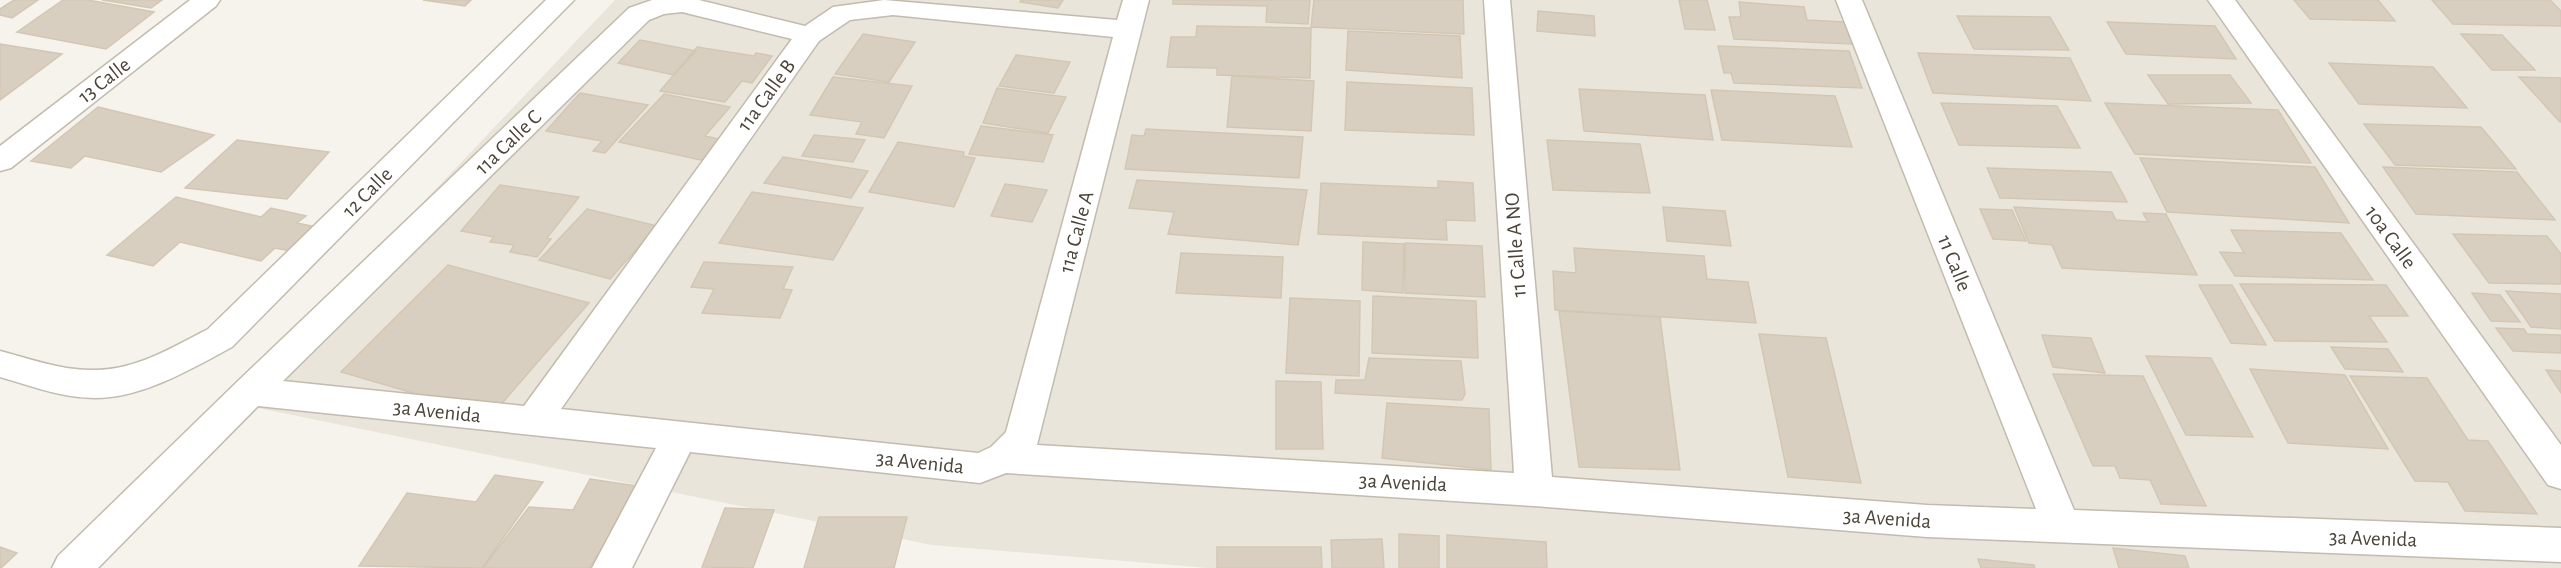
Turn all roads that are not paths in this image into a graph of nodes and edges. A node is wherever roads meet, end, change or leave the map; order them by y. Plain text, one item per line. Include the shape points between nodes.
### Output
1 (207, 0) edge
2 (561, 0) edge
3 (1497, 0) edge
4 (1849, 0) edge
5 (2221, 0) edge
6 (1133, 15) edge
7 (809, 35) junction
8 (0, 161) edge
9 (0, 364) edge
10 (250, 391) junction
11 (532, 422) junction
12 (681, 435) junction
13 (1004, 458) junction
14 (2561, 474) edge
15 (1534, 490) junction
16 (2061, 525) junction
17 (2561, 545) edge
18 (72, 568) edge
19 (612, 568) edge

1 - 8 street, 13 Calle
2 - 9 street, 12 Calle via 220,338 161,368 108,383 57,380
3 - 15 street, 11 Calle A NO
4 - 16 street, 11 Calle
5 - 14 street, 10a Calle
6 - 7 street, 11a Calle B via 892,7 843,13
6 - 13 street, 11a Calle A via 1022,438
7 - 10 street, 11a Calle C via 682,4 660,6 639,14
7 - 11 street, 11a Calle B
10 - 11 street, 3a Avenida
10 - 18 street, 11a Calle C
11 - 12 street, 3a Avenida
12 - 13 street, 3a Avenida via 980,468
12 - 19 street
13 - 15 street, 3a Avenida
15 - 16 street, 3a Avenida via 1927,521
16 - 17 street, 3a Avenida

